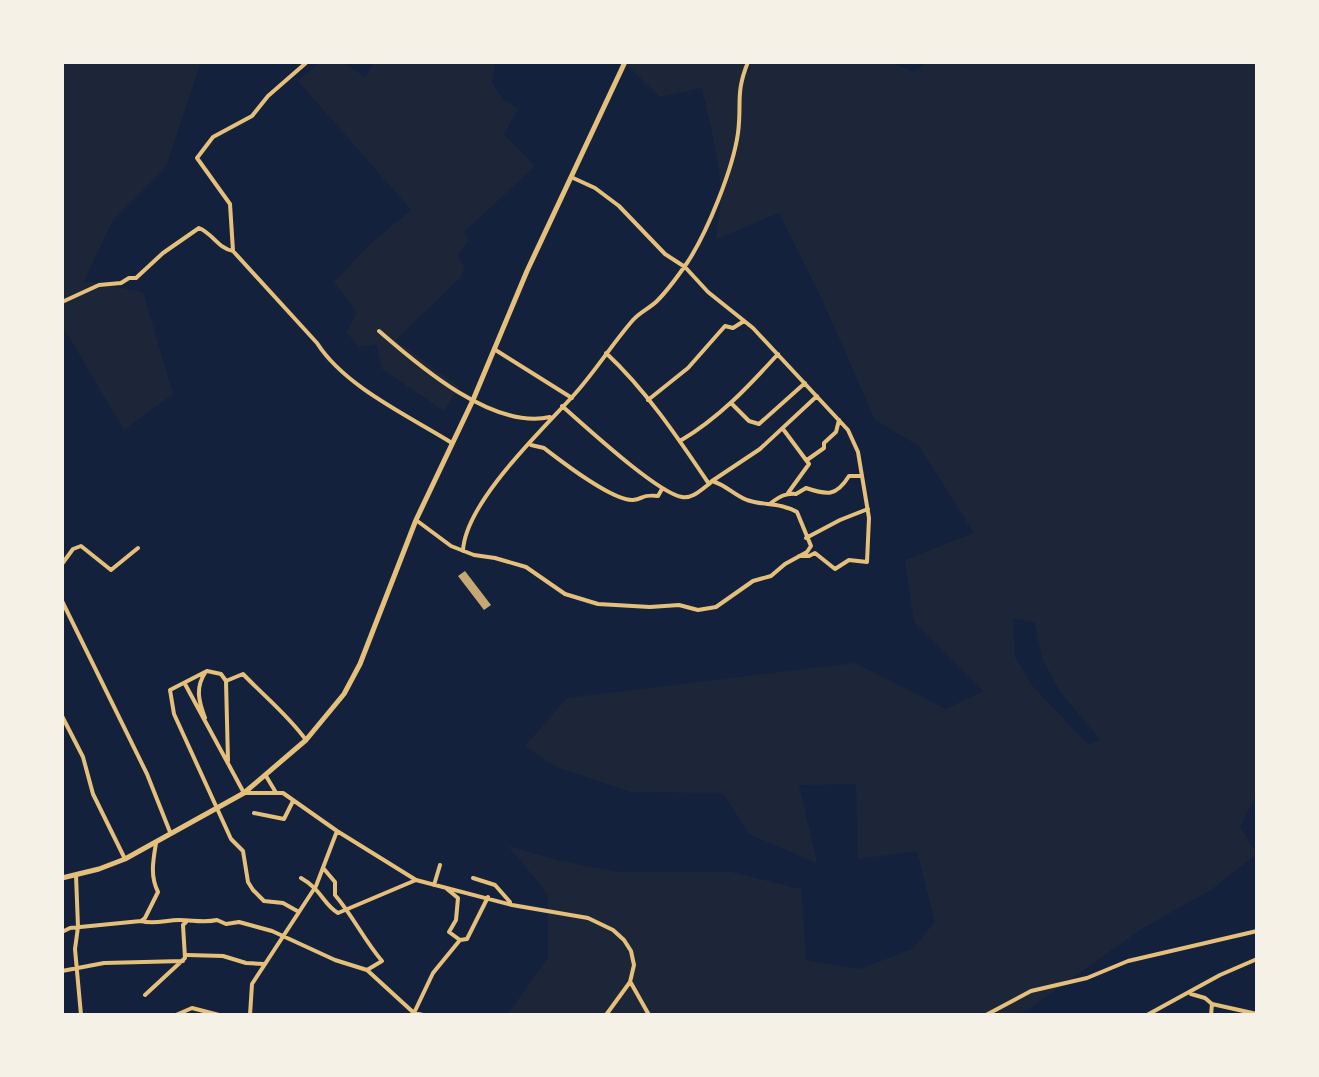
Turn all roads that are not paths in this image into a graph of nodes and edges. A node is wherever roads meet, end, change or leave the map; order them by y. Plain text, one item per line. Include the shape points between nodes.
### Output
1 (307, 62) edge
2 (625, 62) edge
3 (748, 62) edge
4 (570, 176) junction
5 (233, 251) junction
6 (685, 267) junction
7 (62, 302) edge
8 (744, 321) junction
9 (379, 331) dead end
10 (494, 349) junction
11 (606, 353) junction
12 (778, 354) junction
13 (805, 383) junction
14 (817, 396) junction
15 (572, 398) junction
16 (473, 400) junction
17 (648, 400) junction
18 (731, 403) junction
19 (562, 406) junction
20 (553, 416) junction
21 (839, 420) junction
22 (783, 429) junction
23 (680, 441) junction
24 (452, 443) junction
25 (531, 445) junction
26 (807, 460) junction
27 (862, 476) junction
28 (710, 482) junction
29 (662, 489) junction
30 (788, 493) junction
31 (771, 503) junction
32 (868, 509) junction
33 (416, 520) junction
34 (806, 538) junction
35 (138, 548) dead end
36 (463, 551) junction
37 (797, 557) junction
38 (62, 564) edge
39 (62, 601) edge
40 (207, 671) junction
41 (226, 681) junction
42 (185, 684) junction
43 (62, 716) edge
44 (209, 728) junction
45 (306, 740) junction
46 (228, 763) junction
47 (266, 776) junction
48 (276, 792) junction
49 (244, 793) junction
50 (293, 801) junction
51 (217, 807) junction
52 (254, 813) dead end
53 (337, 831) junction
54 (170, 832) junction
55 (156, 843) junction
56 (125, 859) junction
57 (440, 865) dead end
58 (324, 868) junction
59 (76, 875) junction
60 (62, 878) edge
61 (301, 878) dead end
62 (473, 878) dead end
63 (416, 880) junction
64 (434, 885) junction
65 (316, 886) junction
66 (445, 888) junction
67 (488, 897) junction
68 (512, 905) junction
69 (347, 910) junction
70 (299, 912) junction
71 (141, 921) junction
72 (188, 921) junction
73 (78, 927) junction
74 (1257, 931) edge
75 (62, 932) edge
76 (283, 937) junction
77 (460, 940) junction
78 (187, 955) junction
79 (1257, 959) edge
80 (183, 961) junction
81 (264, 964) junction
82 (77, 967) junction
83 (367, 970) junction
84 (62, 971) edge
85 (630, 982) junction
86 (1189, 994) junction
87 (145, 995) dead end
88 (1212, 1004) junction
89 (414, 1013) edge
90 (1257, 1014) edge
91 (81, 1015) edge
92 (176, 1015) edge
93 (219, 1015) edge
94 (250, 1015) edge
95 (423, 1015) edge
96 (606, 1015) edge
97 (649, 1015) edge
98 (986, 1015) edge
99 (1147, 1015) edge
100 (1211, 1015) edge

1 - 5 street via 252,116 216,135 197,155 230,204
2 - 4 street
3 - 6 street via 739,89 734,150
4 - 6 street via 619,206 665,254
4 - 10 street
5 - 7 street via 199,228 136,278 99,285
5 - 24 street via 333,364
6 - 8 street
6 - 11 street
8 - 12 street
8 - 17 street via 725,326 695,361
9 - 16 street
10 - 15 street
10 - 16 street
11 - 15 street
11 - 17 street
12 - 13 street
12 - 18 street
13 - 14 street
13 - 18 street via 759,424
14 - 21 street
14 - 22 street
15 - 19 street
16 - 20 street via 517,417
16 - 24 street
17 - 23 street
18 - 23 street
19 - 20 street
19 - 29 street
20 - 25 street
21 - 26 street via 824,448
21 - 27 street via 854,440
22 - 26 street
22 - 28 street
23 - 28 street
24 - 33 street
25 - 29 street via 544,448 616,495 632,500 658,496
25 - 36 street via 502,473 469,527
26 - 30 street via 809,467
27 - 30 street via 849,476 831,493 806,488
27 - 32 street
28 - 29 street via 683,498
28 - 31 street via 747,500
30 - 31 street
31 - 34 street via 797,512
32 - 34 street
32 - 37 street via 867,562 849,560 835,569 815,553
33 - 36 street
33 - 45 street via 360,664 344,694
34 - 37 street via 811,546
35 - 38 street via 111,570 81,546
36 - 37 street via 526,567 565,594 598,604 698,610 716,607
39 - 54 street
40 - 41 street
40 - 42 street
40 - 44 street via 198,692
41 - 45 street via 243,674
41 - 46 street
42 - 44 street
42 - 51 street via 170,690 174,714
43 - 56 street
44 - 46 street
45 - 47 street
46 - 49 street
47 - 48 street
47 - 49 street
48 - 49 street
48 - 50 street
49 - 51 street
50 - 52 street via 284,819
50 - 53 street
51 - 54 street
51 - 70 street via 231,839 243,851 253,890 264,901
53 - 58 street
53 - 63 street
54 - 55 street
55 - 56 street
55 - 71 street via 152,866 158,892
56 - 59 street
57 - 64 street
58 - 65 street
58 - 69 street
59 - 60 street
59 - 73 street
61 - 65 street
62 - 68 street via 495,885
63 - 64 street
63 - 69 street
64 - 66 street
65 - 69 street via 333,911
65 - 70 street
66 - 67 street
66 - 77 street via 458,898 449,932
67 - 68 street
67 - 77 street via 467,939
68 - 85 street via 588,918 613,930 631,951
69 - 83 street via 382,961
70 - 76 street
71 - 72 street
71 - 73 street
72 - 76 street via 239,922
72 - 78 street via 183,925
73 - 75 street
73 - 82 street
74 - 98 street via 1128,961 1087,978 1031,991
76 - 81 street
76 - 83 street
77 - 89 street via 440,961
78 - 80 street
78 - 81 street
79 - 86 street
80 - 82 street
80 - 87 street
81 - 94 street via 252,986
82 - 84 street
82 - 91 street
83 - 89 street
85 - 96 street
85 - 97 street
86 - 88 street
86 - 99 street
88 - 90 street
88 - 100 street
89 - 95 street
92 - 93 street via 192,1008

